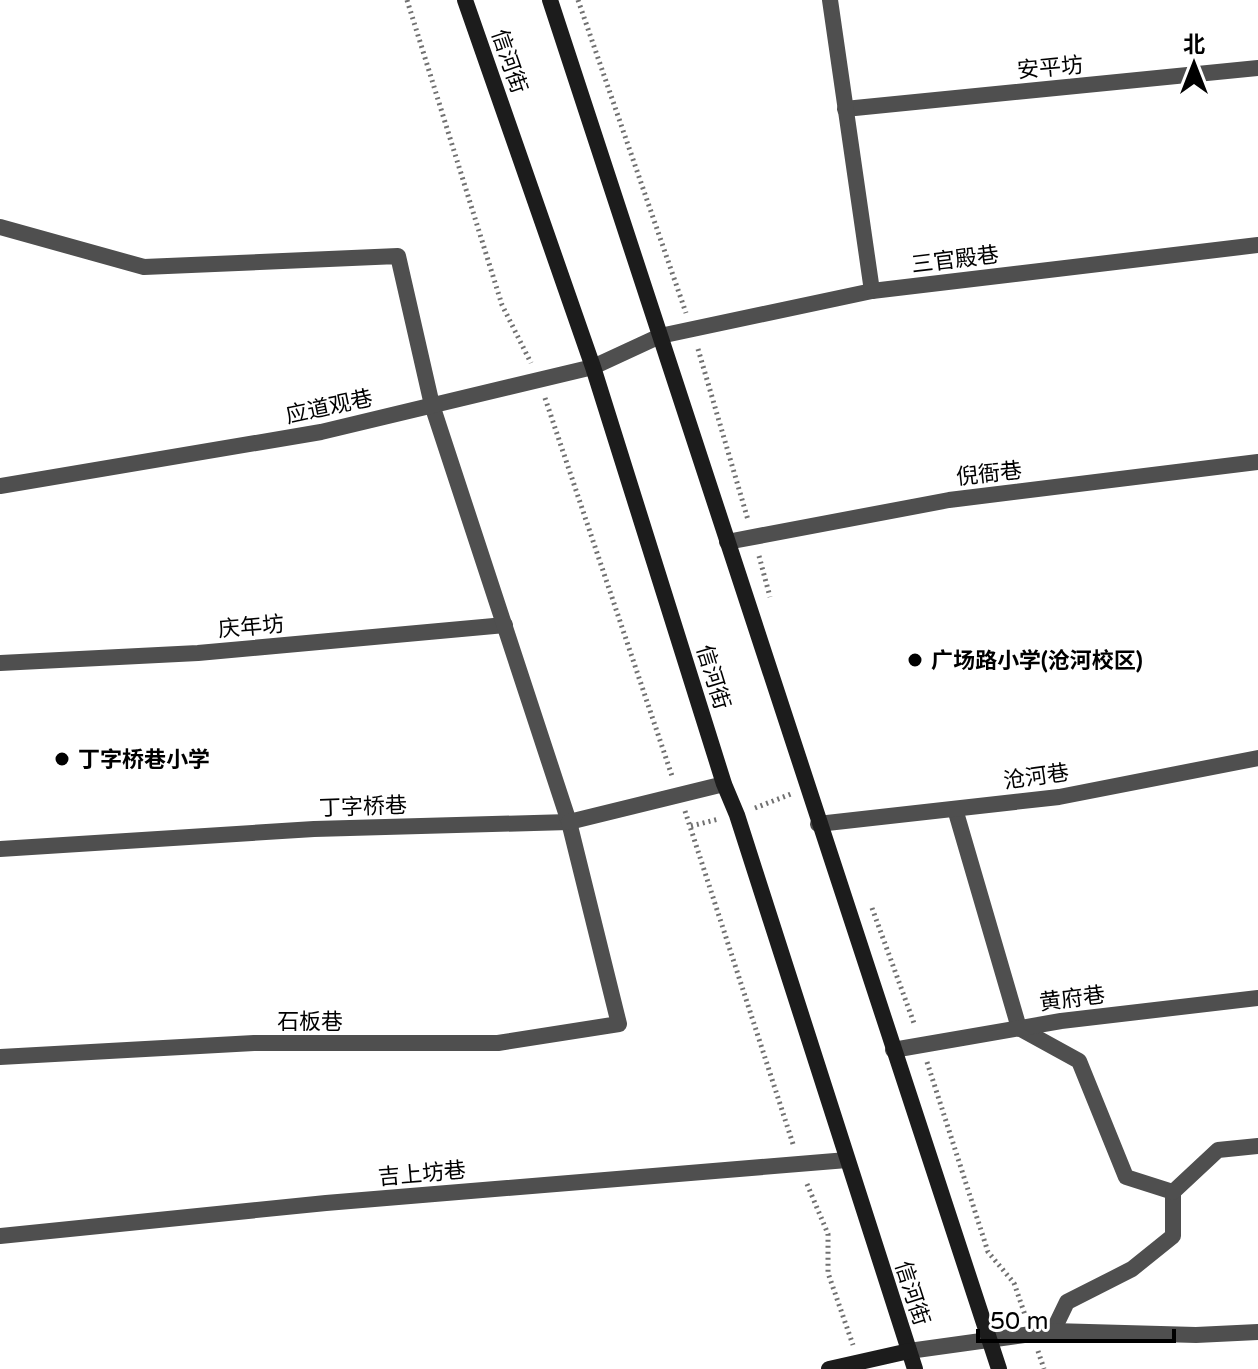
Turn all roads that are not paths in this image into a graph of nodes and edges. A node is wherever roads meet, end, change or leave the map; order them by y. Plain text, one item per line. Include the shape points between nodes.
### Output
1 (465, 0) edge
2 (550, 0) edge
3 (830, 0) edge
4 (1258, 68) edge
5 (845, 109) junction
6 (0, 227) edge
7 (1258, 245) edge
8 (872, 291) junction
9 (660, 336) junction
10 (593, 367) junction
11 (432, 405) junction
12 (1258, 462) edge
13 (0, 486) edge
14 (727, 542) junction
15 (505, 625) junction
16 (0, 663) edge
17 (1258, 758) edge
18 (724, 784) junction
19 (955, 809) junction
20 (569, 822) junction
21 (818, 824) junction
22 (0, 849) edge
23 (1258, 998) edge
24 (1019, 1028) junction
25 (893, 1050) junction
26 (0, 1057) edge
27 (1258, 1146) edge
28 (847, 1160) junction
29 (1173, 1192) junction
30 (0, 1236) edge
31 (1053, 1331) junction
32 (1258, 1332) edge
33 (990, 1343) junction
34 (909, 1351) junction
35 (829, 1369) edge
36 (915, 1369) edge
37 (999, 1369) edge

1 - 10 main road, 信河街
2 - 9 main road
3 - 5 street
4 - 5 street, 安平坊
5 - 8 street
6 - 11 street via 144,267 398,256
7 - 8 street, 三官殿巷
8 - 9 street, 三官殿巷
9 - 10 street, 应道观巷
9 - 14 main road
10 - 11 street, 应道观巷
10 - 18 main road, 信河街
11 - 13 street, 应道观巷 via 321,432
11 - 15 street
12 - 14 street, 倪衙巷 via 949,500
14 - 21 main road
15 - 16 street, 庆年坊 via 198,653
15 - 20 street
17 - 19 street, 沧河巷 via 1059,797
18 - 20 street, 丁字桥巷
18 - 28 main road, 信河街
19 - 21 street, 沧河巷
19 - 24 street
20 - 22 street, 丁字桥巷 via 314,829
20 - 26 street, 石板巷 via 619,1024 498,1043 254,1043
21 - 25 main road
23 - 24 street, 黄府巷
24 - 25 street, 黄府巷
24 - 29 street via 1079,1061 1126,1177
25 - 33 main road
27 - 29 street via 1218,1150
28 - 30 street, 吉上坊巷
28 - 34 main road, 信河街
29 - 31 street via 1173,1236 1132,1269 1067,1302
31 - 32 street
31 - 33 street
33 - 34 street
33 - 37 main road
34 - 35 main road
34 - 36 main road, 信河街

